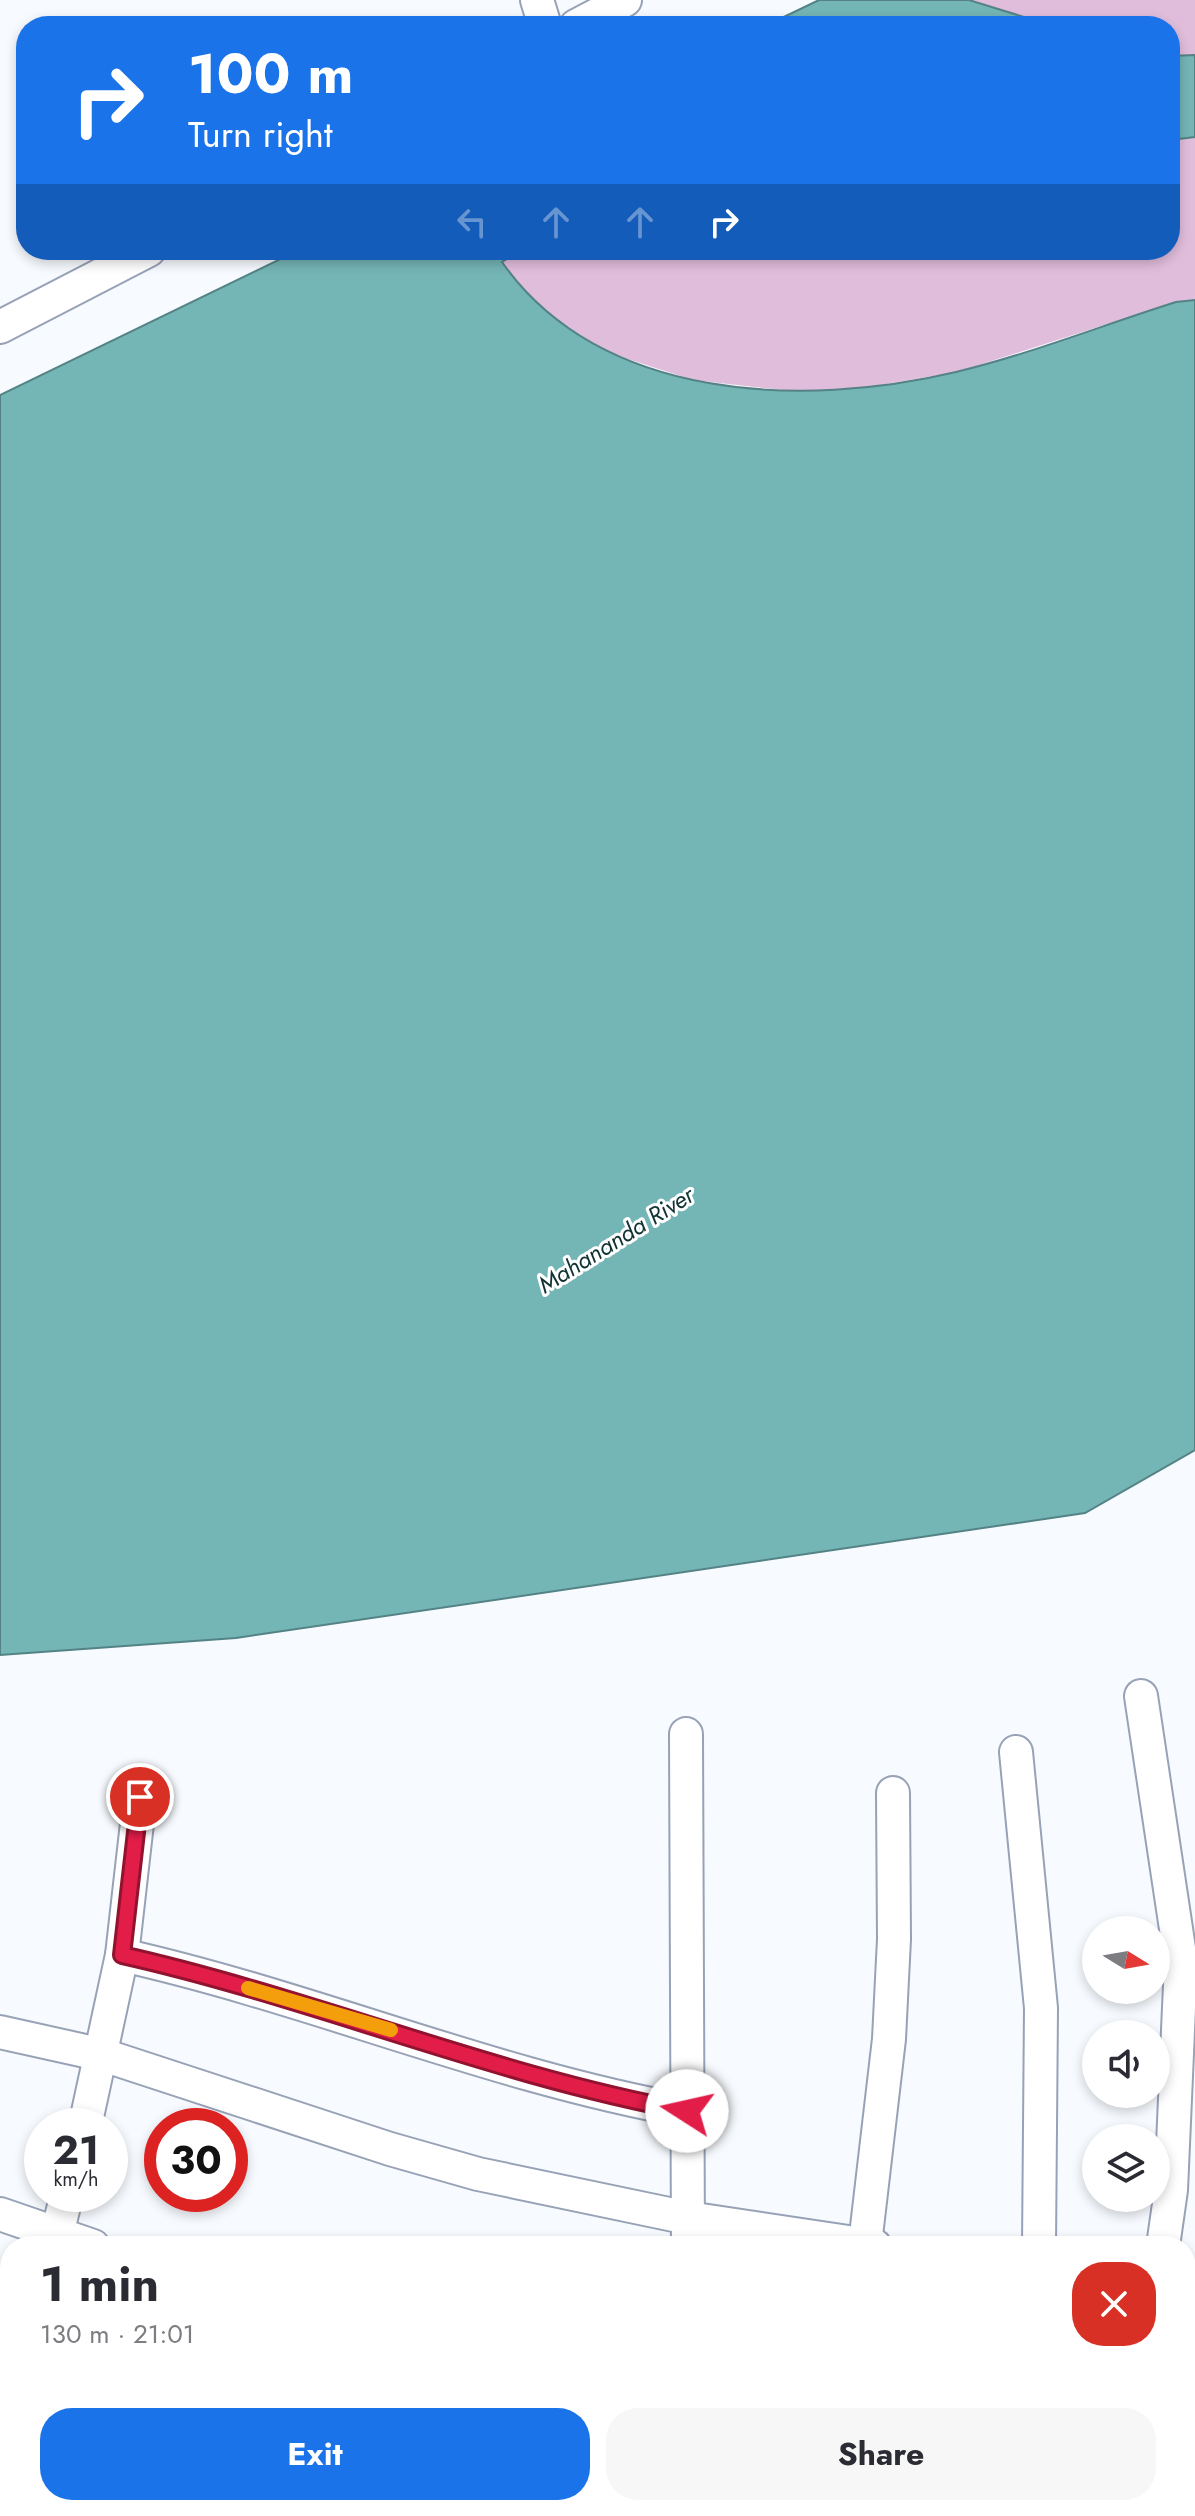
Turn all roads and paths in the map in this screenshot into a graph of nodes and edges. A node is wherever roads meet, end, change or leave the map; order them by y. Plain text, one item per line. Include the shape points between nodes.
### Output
1 (625, 0) edge
2 (595, 16) edge
3 (130, 260) edge
4 (0, 327) edge
5 (1141, 1696) dead end
6 (686, 1734) dead end
7 (1016, 1752) dead end
8 (893, 1793) dead end
9 (140, 1797) dead end
10 (122, 1955) junction
11 (0, 2032) edge
12 (103, 2055) junction
13 (90, 2108) edge
14 (687, 2111) junction
15 (63, 2212) edge
16 (0, 2214) edge
17 (688, 2232) edge
18 (47, 2236) edge
19 (57, 2236) edge
20 (744, 2236) edge
21 (871, 2236) edge
22 (1039, 2236) edge
23 (1164, 2236) edge

1 - 2 street
3 - 4 street
5 - 23 street via 1181,1962
6 - 14 street
7 - 22 street via 1041,2008
8 - 21 street via 889,2039
9 - 10 street
10 - 12 street
10 - 14 street via 627,2100
11 - 12 street
12 - 13 street
12 - 17 street via 390,2149
14 - 17 street
15 - 19 street
16 - 18 street
17 - 20 street

